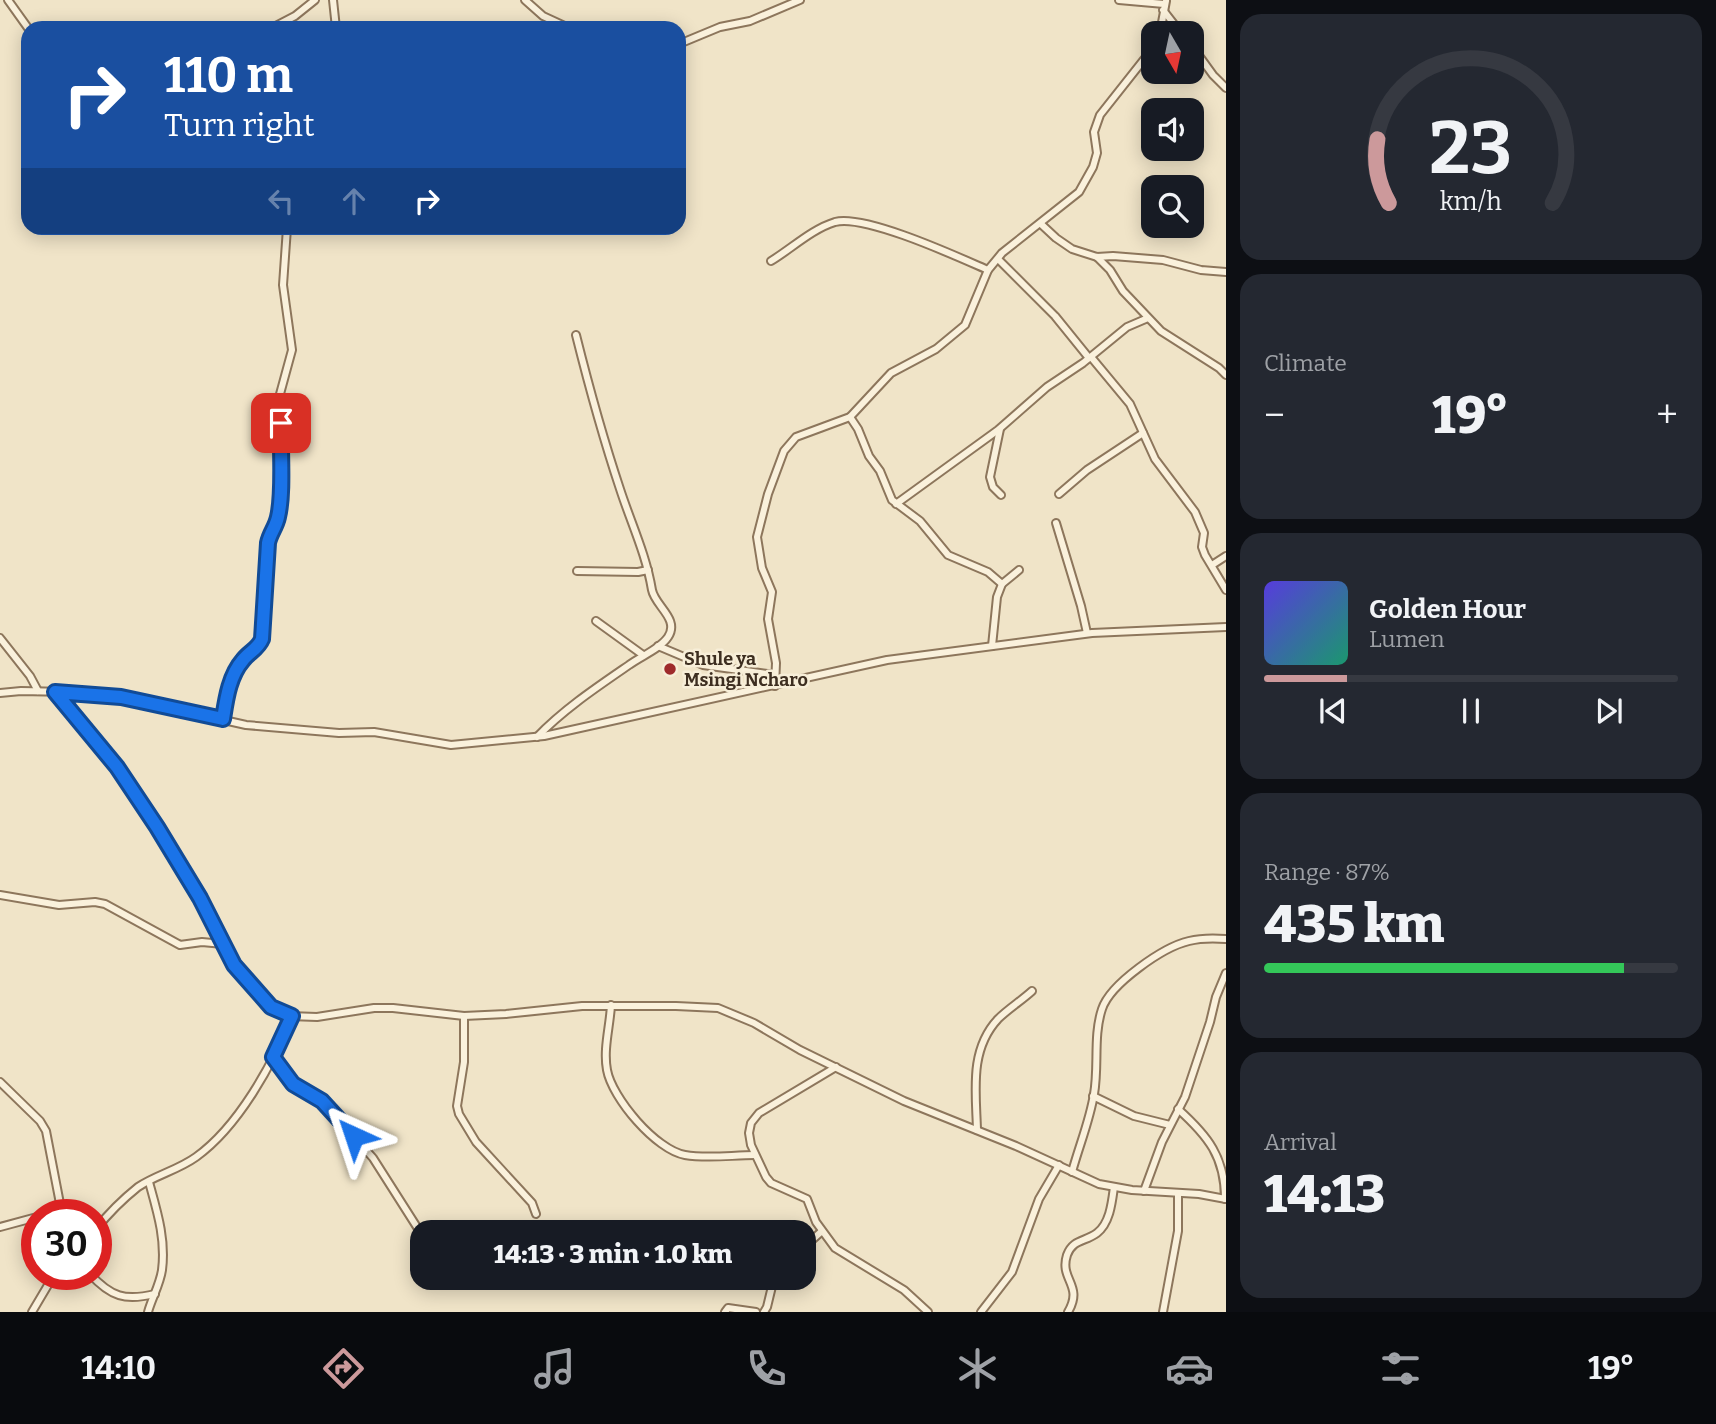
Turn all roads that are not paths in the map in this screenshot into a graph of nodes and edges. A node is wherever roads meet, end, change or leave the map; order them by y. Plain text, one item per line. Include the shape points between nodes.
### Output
1 (8, 0) edge
2 (315, 0) edge
3 (333, 0) edge
4 (525, 0) edge
5 (800, 0) edge
6 (1119, 0) edge
7 (1164, 4) edge
8 (23, 21) edge
9 (285, 21) edge
10 (335, 21) edge
11 (549, 21) edge
12 (1174, 21) edge
13 (686, 41) edge
14 (1141, 63) edge
15 (1204, 63) edge
16 (1226, 88) edge
17 (1041, 223) junction
18 (287, 235) edge
19 (1097, 257) junction
20 (998, 258) junction
21 (771, 261) dead end
22 (988, 271) junction
23 (1226, 272) edge
24 (1148, 317) junction
25 (576, 335) dead end
26 (1090, 357) junction
27 (1226, 375) edge
28 (850, 417) junction
29 (1000, 429) junction
30 (1143, 433) junction
31 (1059, 494) dead end
32 (1001, 495) dead end
33 (896, 504) junction
34 (1056, 523) dead end
35 (1226, 556) edge
36 (1212, 565) junction
37 (648, 570) junction
38 (1019, 570) dead end
39 (578, 571) dead end
40 (1002, 584) junction
41 (1226, 590) edge
42 (596, 621) dead end
43 (1226, 627) edge
44 (1087, 633) junction
45 (0, 638) edge
46 (658, 646) junction
47 (992, 646) junction
48 (643, 655) junction
49 (775, 675) junction
50 (775, 686) junction
51 (38, 691) junction
52 (55, 692) junction
53 (0, 693) edge
54 (223, 719) junction
55 (537, 737) junction
56 (0, 895) edge
57 (1226, 939) edge
58 (223, 944) junction
59 (1226, 973) edge
60 (1032, 991) dead end
61 (611, 1005) junction
62 (292, 1016) junction
63 (464, 1016) junction
64 (273, 1057) junction
65 (836, 1067) junction
66 (0, 1082) edge
67 (1093, 1096) junction
68 (1178, 1109) junction
69 (1170, 1125) junction
70 (977, 1130) junction
71 (755, 1155) junction
72 (1059, 1166) junction
73 (1072, 1172) junction
74 (149, 1182) junction
75 (1114, 1188) junction
76 (1144, 1191) junction
77 (1178, 1194) junction
78 (58, 1199) edge
79 (1226, 1199) edge
80 (112, 1211) edge
81 (536, 1214) dead end
82 (412, 1220) edge
83 (21, 1221) edge
84 (0, 1227) edge
85 (822, 1231) junction
86 (816, 1236) edge
87 (46, 1290) edge
88 (106, 1290) edge
89 (771, 1290) edge
90 (155, 1294) junction
91 (32, 1312) edge
92 (148, 1312) edge
93 (725, 1312) edge
94 (756, 1312) edge
95 (764, 1312) edge
96 (928, 1312) edge
97 (981, 1312) edge
98 (1068, 1312) edge
99 (1163, 1312) edge

1 - 8 street
2 - 9 street
3 - 10 street
4 - 11 street
5 - 13 street
6 - 7 street
7 - 12 street
14 - 17 street via 1100,115 1094,132 1097,153 1079,192
15 - 16 street
17 - 19 street via 1072,249
17 - 20 street
18 - 54 street via 283,285 292,350 280,394 278,519 268,543 262,639 238,667
19 - 23 street via 1163,260 1201,271
19 - 24 street
20 - 22 street
20 - 26 street
21 - 22 street via 822,228 845,221 902,234
22 - 28 street via 965,326 936,349 891,373
24 - 26 street via 1127,327
24 - 27 street
25 - 37 street via 597,421
26 - 29 street
26 - 30 street via 1130,404
28 - 33 street
28 - 49 street via 796,437 784,451 768,494 757,537 772,592 768,619
29 - 32 street via 990,477
29 - 33 street
30 - 31 street
30 - 36 street via 1162,469 1195,512 1204,533 1202,547
33 - 40 street via 920,520 948,555 988,572
34 - 44 street
35 - 36 street
36 - 41 street
37 - 39 street
37 - 46 street via 652,592 671,625 669,635
38 - 40 street
40 - 47 street
42 - 48 street
43 - 44 street
44 - 47 street
45 - 51 street
46 - 48 street
46 - 49 street via 703,665
47 - 50 street via 887,660
48 - 55 street
49 - 50 street
50 - 55 street
51 - 52 street
51 - 53 street
52 - 54 street via 121,697
52 - 58 street via 135,793
54 - 55 street via 287,729 374,732 451,746
56 - 58 street via 58,905 105,904 180,945
57 - 67 street via 1188,941 1170,948 1146,962 1107,999 1098,1028
58 - 62 street via 234,965 271,1007
59 - 68 street
60 - 70 street via 998,1019 983,1040 976,1061
61 - 63 street
61 - 65 street via 718,1008
61 - 71 street via 607,1072 616,1094 650,1134 682,1154
62 - 63 street via 374,1008
62 - 64 street
63 - 81 street via 459,1114 476,1142 532,1203
64 - 74 street via 213,1142 195,1158
64 - 82 street via 293,1084 322,1101 373,1158
65 - 70 street
65 - 71 street via 759,1113 749,1133
66 - 78 street via 46,1131
67 - 69 street via 1123,1112
67 - 73 street
68 - 69 street
68 - 79 street via 1217,1155
69 - 76 street
70 - 72 street
71 - 85 street via 771,1183 807,1199
72 - 73 street
72 - 97 street via 1039,1199 1012,1272
73 - 75 street
74 - 80 street
74 - 90 street via 162,1223 162,1270
75 - 76 street
75 - 98 street via 1107,1220 1097,1233 1071,1246 1067,1256 1066,1274 1074,1293
76 - 77 street
77 - 79 street
77 - 99 street via 1178,1231
83 - 84 street
85 - 86 street
85 - 96 street via 835,1248 904,1290
87 - 91 street
88 - 90 street via 130,1298
89 - 95 street
90 - 92 street
93 - 94 street via 733,1307

